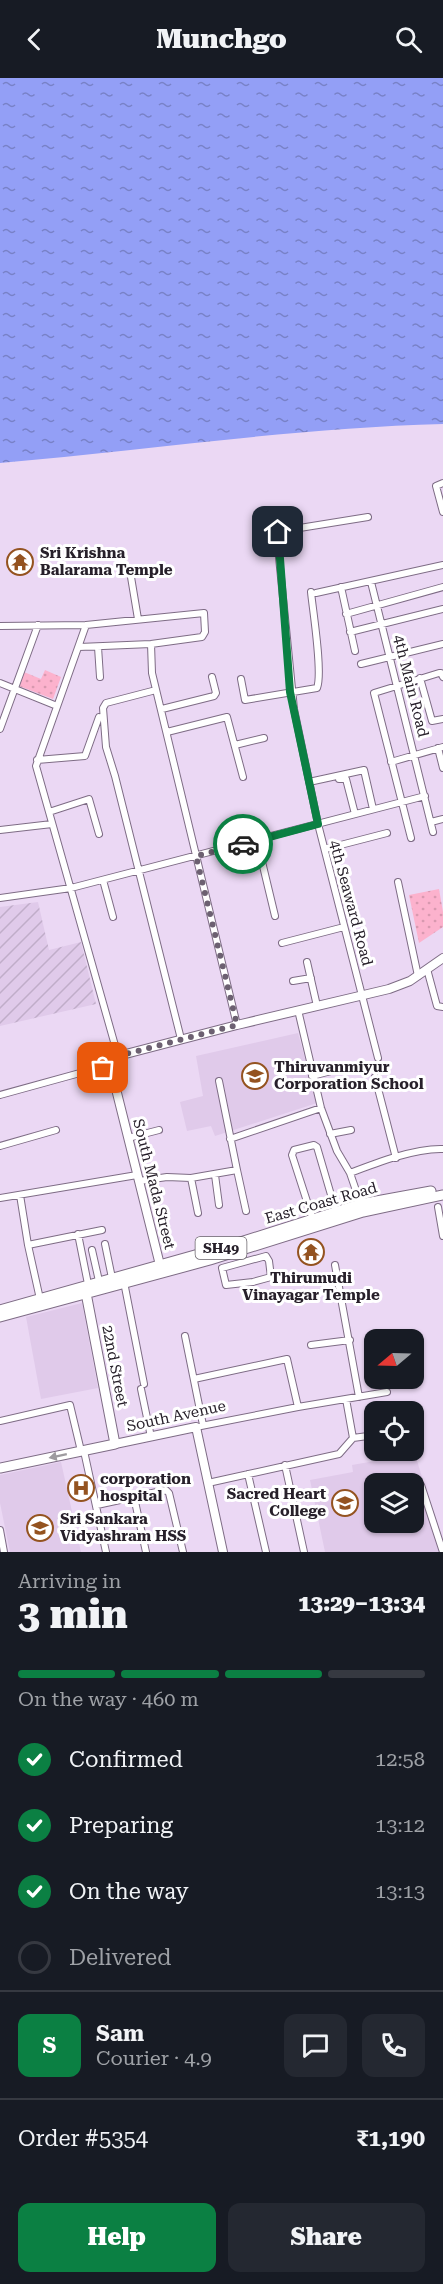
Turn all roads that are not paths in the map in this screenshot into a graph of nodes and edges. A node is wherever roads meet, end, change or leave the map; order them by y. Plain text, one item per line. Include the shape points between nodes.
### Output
1 (443, 483) edge
2 (443, 512) edge
3 (368, 517) dead end
4 (442, 567) edge
5 (130, 571) dead end
6 (371, 582) junction
7 (341, 587) junction
8 (443, 587) edge
9 (377, 606) junction
10 (443, 609) edge
11 (346, 614) junction
12 (138, 619) junction
13 (38, 625) junction
14 (86, 625) junction
15 (382, 625) junction
16 (0, 626) edge
17 (350, 632) junction
18 (151, 644) junction
19 (443, 644) edge
20 (79, 647) junction
21 (98, 647) junction
22 (354, 651) dead end
23 (390, 657) junction
24 (361, 664) dead end
25 (442, 675) edge
26 (100, 676) dead end
27 (212, 677) dead end
28 (420, 678) junction
29 (241, 679) dead end
30 (0, 683) edge
31 (397, 685) junction
32 (15, 689) junction
33 (156, 690) junction
34 (290, 692) junction
35 (57, 706) junction
36 (162, 710) junction
37 (99, 717) dead end
38 (443, 719) edge
39 (0, 728) edge
40 (167, 732) junction
41 (264, 738) dead end
42 (235, 745) junction
43 (441, 748) edge
44 (415, 755) junction
45 (37, 760) junction
46 (391, 762) junction
47 (443, 768) edge
48 (243, 777) dead end
49 (310, 784) junction
50 (425, 796) junction
51 (402, 802) junction
52 (352, 803) junction
53 (345, 805) dead end
54 (373, 809) junction
55 (48, 812) junction
56 (355, 814) junction
57 (443, 819) edge
58 (431, 822) junction
59 (52, 824) junction
60 (318, 824) junction
61 (0, 830) edge
62 (433, 832) dead end
63 (387, 833) dead end
64 (99, 834) dead end
65 (411, 838) dead end
66 (257, 841) junction
67 (325, 849) junction
68 (196, 856) junction
69 (138, 871) junction
70 (103, 880) junction
71 (398, 882) dead end
72 (71, 888) junction
73 (0, 898) edge
74 (275, 916) dead end
75 (113, 917) dead end
76 (344, 927) junction
77 (282, 943) dead end
78 (443, 958) edge
79 (307, 962) dead end
80 (427, 969) junction
81 (418, 976) junction
82 (310, 978) junction
83 (293, 981) dead end
84 (362, 995) junction
85 (317, 1006) junction
86 (441, 1007) edge
87 (298, 1010) junction
88 (237, 1025) junction
89 (181, 1039) junction
90 (118, 1056) junction
91 (378, 1058) dead end
92 (343, 1068) dead end
93 (109, 1069) junction
94 (312, 1076) junction
95 (375, 1077) dead end
96 (219, 1081) dead end
97 (0, 1095) edge
98 (321, 1108) junction
99 (56, 1130) dead end
100 (159, 1130) dead end
101 (351, 1130) dead end
102 (330, 1134) junction
103 (128, 1138) junction
104 (230, 1139) junction
105 (0, 1146) edge
106 (443, 1149) edge
107 (396, 1158) junction
108 (237, 1170) junction
109 (350, 1173) junction
110 (214, 1175) junction
111 (138, 1178) junction
112 (191, 1178) junction
113 (441, 1193) edge
114 (20, 1195) junction
115 (0, 1198) edge
116 (219, 1205) dead end
117 (440, 1207) edge
118 (362, 1208) junction
119 (246, 1211) dead end
120 (336, 1212) junction
121 (198, 1213) dead end
122 (313, 1220) junction
123 (442, 1227) edge
124 (102, 1230) dead end
125 (78, 1234) junction
126 (443, 1236) edge
127 (105, 1244) dead end
128 (28, 1245) junction
129 (92, 1250) dead end
130 (242, 1250) junction
131 (245, 1261) junction
132 (335, 1265) dead end
133 (161, 1269) junction
134 (337, 1277) junction
135 (112, 1278) junction
136 (317, 1278) dead end
137 (99, 1281) junction
138 (124, 1282) junction
139 (87, 1289) junction
140 (55, 1298) junction
141 (40, 1299) junction
142 (0, 1310) edge
143 (0, 1317) edge
144 (185, 1336) dead end
145 (350, 1340) junction
146 (311, 1345) dead end
147 (194, 1379) junction
148 (387, 1392) dead end
149 (359, 1397) junction
150 (346, 1399) junction
151 (298, 1407) junction
152 (0, 1421) edge
153 (200, 1426) junction
154 (364, 1436) edge
155 (151, 1437) junction
156 (353, 1438) junction
157 (115, 1444) junction
158 (82, 1451) junction
159 (285, 1465) junction
160 (0, 1468) edge
161 (248, 1474) junction
162 (208, 1483) junction
163 (424, 1494) edge
164 (134, 1497) junction
165 (97, 1505) junction
166 (0, 1530) edge
167 (1, 1545) edge
168 (4, 1552) edge
169 (106, 1552) edge
170 (146, 1552) edge
171 (183, 1552) edge
172 (223, 1552) edge
173 (266, 1552) edge
174 (304, 1552) edge
175 (443, 1552) edge

1 - 2 street via 436,486
3 - 34 street, 4th Seaward Road via 278,532
4 - 6 street
5 - 12 street
6 - 7 street
6 - 9 street, 4th Main Road
7 - 11 street
7 - 34 street via 314,592 319,685
8 - 9 street
9 - 11 street
9 - 15 street, 4th Main Road
10 - 15 street
11 - 17 street
12 - 14 street
12 - 18 street via 204,613 202,637
13 - 14 street
13 - 16 street
13 - 32 street
14 - 20 street
15 - 17 street
15 - 23 street, 4th Main Road
17 - 22 street
18 - 21 street
18 - 33 street
19 - 23 street
20 - 21 street
20 - 35 street
21 - 26 street
23 - 24 street
23 - 31 street, 4th Main Road
25 - 28 street
27 - 36 street via 214,696
28 - 31 street
28 - 38 street via 433,722
29 - 34 street via 244,699
30 - 32 street
31 - 44 street, 4th Main Road
31 - 46 street via 374,693
32 - 35 street
32 - 39 street
33 - 36 street
33 - 69 street via 104,704 103,708 106,747
34 - 49 street, 4th Seaward Road
35 - 45 street
36 - 40 street
37 - 45 street via 85,756
40 - 42 street via 227,717
40 - 68 street
41 - 42 street
42 - 48 street
43 - 44 street
43 - 47 street
44 - 46 street
44 - 50 street, 4th Main Road
45 - 55 street
46 - 51 street
49 - 52 street via 345,778
49 - 54 street via 364,770
49 - 60 street, 4th Seaward Road
50 - 51 street
50 - 58 street, 4th Main Road
51 - 54 street
51 - 65 street
52 - 53 street
52 - 56 street
54 - 56 street
55 - 59 street
55 - 64 street via 89,799
56 - 60 street
57 - 58 street
58 - 62 street, 4th Main Road
59 - 61 street
59 - 72 street
60 - 66 street
60 - 67 street, 4th Seaward Road
63 - 67 street
66 - 68 street
66 - 74 street
67 - 76 street, 4th Seaward Road
68 - 69 street
68 - 88 street
69 - 70 street
69 - 89 street
70 - 72 street
70 - 75 street
71 - 81 street
72 - 73 street
72 - 90 street
76 - 77 street
76 - 84 street, 4th Seaward Road
78 - 80 street
79 - 82 street
80 - 81 street
80 - 86 street
81 - 84 street
82 - 83 street
82 - 85 street
84 - 85 street
84 - 91 street, 4th Seaward Road
85 - 87 street
87 - 88 street
87 - 94 street
88 - 89 street
89 - 90 street
90 - 93 street
92 - 94 street
93 - 97 street via 98,1068
93 - 103 street, South Mada Street
94 - 98 street
95 - 107 street
96 - 104 street
98 - 102 street
98 - 104 street
99 - 105 street
100 - 103 street
101 - 102 street
102 - 109 street
103 - 111 street, South Mada Street
104 - 108 street
106 - 107 street
107 - 109 street
108 - 110 street
108 - 119 street
109 - 118 street
110 - 112 street
110 - 116 street
111 - 112 street
111 - 114 street
111 - 133 street, South Mada Street
112 - 121 street
113 - 117 street
113 - 118 main road, East Coast Road / SH49
114 - 115 street
114 - 128 street
117 - 123 street
118 - 120 main road, East Coast Road / SH49
118 - 130 main road, East Coast Road / SH49
120 - 122 main road, East Coast Road / SH49
120 - 122 street via 316,1145 294,1150 292,1155
122 - 133 main road, East Coast Road / SH49
123 - 126 street
124 - 125 street
125 - 128 street
125 - 139 street
127 - 135 street
128 - 141 street
129 - 137 street
130 - 131 street
130 - 133 main road, East Coast Road / SH49
131 - 131 street via 266,1256 272,1275 225,1285 222,1268
132 - 134 street
133 - 135 main road, East Coast Road / SH49
133 - 138 main road, East Coast Road / SH49
134 - 136 street
134 - 145 street
135 - 137 main road, East Coast Road / SH49
137 - 139 main road, East Coast Road / SH49
138 - 139 main road, East Coast Road / SH49
138 - 155 street
139 - 140 main road, East Coast Road / SH49
139 - 157 main road, 22nd Street
140 - 141 main road, East Coast Road / SH49
140 - 143 main road, SH49
141 - 142 main road, East Coast Road / SH49
144 - 147 street
145 - 146 street
145 - 149 street
147 - 151 street via 287,1359
147 - 153 street
148 - 149 street, South Avenue
149 - 150 street, South Avenue
150 - 151 street, South Avenue
150 - 156 street
151 - 153 street, South Avenue
152 - 158 street via 70,1405
153 - 155 street, South Avenue
153 - 162 street
154 - 156 street
155 - 157 street, South Avenue
156 - 159 street via 339,1454
157 - 158 main road, South Avenue
158 -> 160 main road, South Avenue
158 - 165 street
159 - 161 street
159 - 174 street
161 - 162 street
161 - 173 street
162 - 172 street
163 - 175 street
164 - 165 street
164 - 170 street
164 - 171 street via 168,1490
165 - 169 street
166 - 167 street
167 - 168 street

